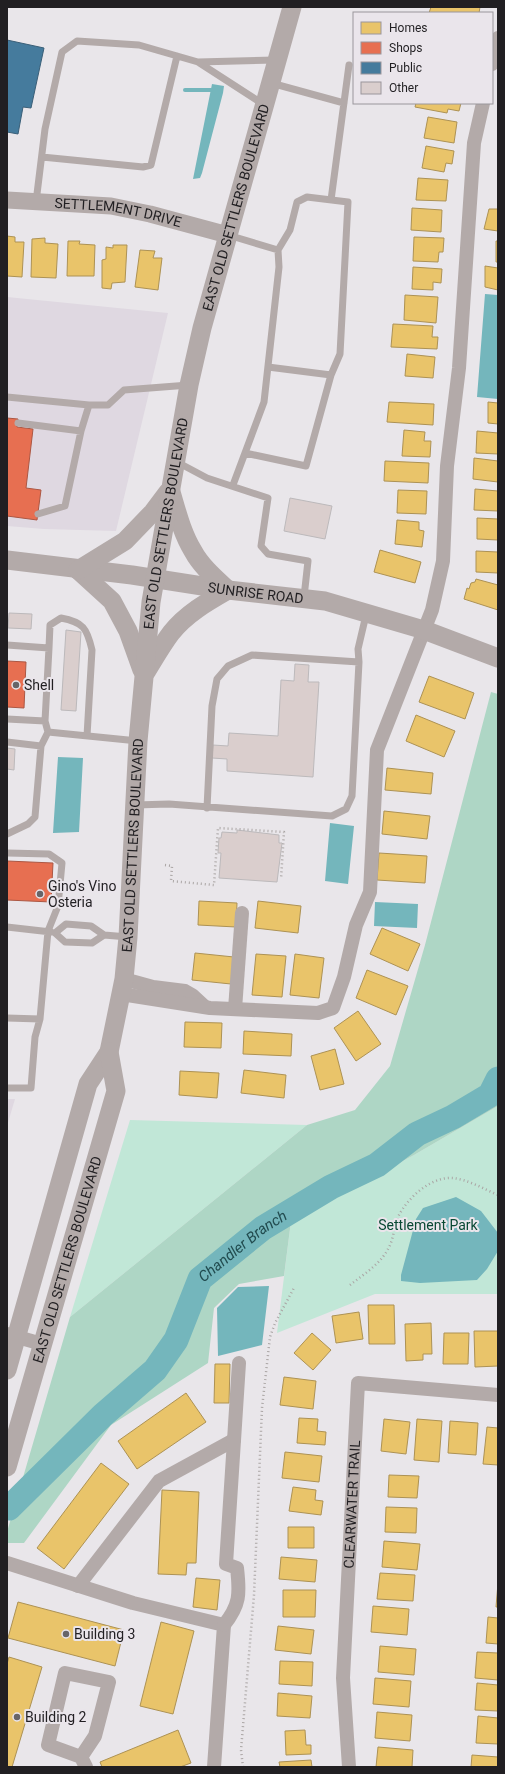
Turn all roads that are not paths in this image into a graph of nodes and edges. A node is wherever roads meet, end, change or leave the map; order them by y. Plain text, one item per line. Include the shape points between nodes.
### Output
1 (292, 7) edge
2 (498, 38) edge
3 (177, 56) junction
4 (277, 60) junction
5 (493, 60) edge
6 (198, 62) junction
7 (349, 65) dead end
8 (271, 83) junction
9 (344, 103) junction
10 (483, 104) edge
11 (265, 105) junction
12 (42, 157) junction
13 (7, 200) edge
14 (331, 200) junction
15 (36, 202) junction
16 (228, 235) junction
17 (278, 250) junction
18 (268, 367) junction
19 (331, 375) junction
20 (189, 385) junction
21 (7, 397) edge
22 (89, 405) junction
23 (18, 423) dead end
24 (81, 431) junction
25 (245, 453) junction
26 (175, 461) junction
27 (233, 485) junction
28 (170, 489) junction
29 (38, 514) dead end
30 (7, 560) edge
31 (78, 570) junction
32 (155, 579) junction
33 (228, 590) junction
34 (304, 598) junction
35 (366, 613) junction
36 (424, 630) junction
37 (7, 645) edge
38 (49, 648) junction
39 (498, 658) edge
40 (359, 662) junction
41 (144, 675) junction
42 (7, 719) edge
43 (45, 721) junction
44 (48, 732) junction
45 (87, 736) junction
46 (138, 741) junction
47 (7, 742) edge
48 (41, 746) junction
49 (135, 805) junction
50 (207, 808) junction
51 (7, 834) edge
52 (7, 853) edge
53 (242, 914) dead end
54 (7, 927) edge
55 (52, 932) junction
56 (104, 935) junction
57 (128, 937) junction
58 (122, 986) junction
59 (235, 1009) junction
60 (7, 1018) edge
61 (40, 1019) junction
62 (109, 1052) junction
63 (7, 1088) edge
64 (12, 1335) edge
65 (42, 1344) junction
66 (239, 1363) dead end
67 (7, 1370) edge
68 (498, 1394) edge
69 (234, 1440) junction
70 (7, 1467) edge
71 (7, 1563) edge
72 (78, 1586) junction
73 (224, 1625) junction
74 (84, 1762) edge
75 (214, 1767) edge
76 (349, 1767) edge

1 - 4 main road, EAST OLD SETTLERS BOULEVARD
2 - 5 street
3 - 6 lane
3 - 12 lane via 151,165 143,167
3 - 12 lane via 139,46 100,42 77,41 67,48 62,52 55,79
4 - 6 lane
4 - 8 main road, EAST OLD SETTLERS BOULEVARD
6 - 11 lane
7 - 9 lane
8 - 9 lane
8 - 11 main road, EAST OLD SETTLERS BOULEVARD
9 - 14 lane
10 - 36 street via 474,143 459,368 447,466 443,561 432,610
11 - 16 main road, EAST OLD SETTLERS BOULEVARD
12 - 15 lane
13 - 15 street, SETTLEMENT DRIVE
14 - 17 lane via 307,197 297,202 290,230
14 - 19 lane via 348,202 340,354
15 - 16 street, SETTLEMENT DRIVE via 111,206
16 - 17 lane
16 - 20 main road, EAST OLD SETTLERS BOULEVARD
17 - 18 lane via 279,267
18 - 19 lane
18 - 25 lane via 264,402
19 - 25 lane via 306,466
20 - 22 lane via 124,390 108,405
20 - 26 main road, EAST OLD SETTLERS BOULEVARD
21 - 22 lane
22 - 24 lane
23 - 24 lane
24 - 29 lane via 65,506
25 - 27 lane
26 - 27 lane via 207,478
26 - 28 main road, EAST OLD SETTLERS BOULEVARD
27 - 34 lane via 268,498 261,546 268,554 308,561
28 - 31 main road via 153,512 125,541
28 - 32 main road, EAST OLD SETTLERS BOULEVARD
28 - 33 main road via 192,551
30 - 31 main road, SUNRISE ROAD
31 - 32 main road, SUNRISE ROAD
31 - 41 main road via 102,591 119,612
32 - 33 main road, SUNRISE ROAD
32 - 41 main road, EAST OLD SETTLERS BOULEVARD
33 - 34 main road, SUNRISE ROAD
33 - 41 main road via 184,619 171,633
34 - 35 main road, SUNRISE ROAD via 325,601
35 - 36 main road, SUNRISE ROAD
35 - 40 lane via 358,649
36 - 39 main road, SUNRISE ROAD
36 - 59 street via 377,750 370,892 356,925 344,977 333,1008 318,1013
37 - 38 lane
38 - 43 lane
38 - 45 lane via 50,625 61,618 76,621 84,627 92,650
40 - 50 lane via 252,655 228,666 217,679 212,706
40 - 50 lane via 352,796 346,809 332,816
41 - 46 main road, EAST OLD SETTLERS BOULEVARD
42 - 43 lane
43 - 44 lane
44 - 45 lane
44 - 48 lane
45 - 46 lane
46 - 49 main road, EAST OLD SETTLERS BOULEVARD
47 - 48 lane
48 - 51 lane via 35,817 28,824
49 - 50 lane via 169,804
49 - 57 main road, EAST OLD SETTLERS BOULEVARD
52 - 55 lane via 49,854 62,863 58,906
53 - 59 street
54 - 55 lane
55 - 56 lane via 66,924 92,926
55 - 56 lane via 65,942 92,942
55 - 61 lane
56 - 57 lane
57 - 58 main road, EAST OLD SETTLERS BOULEVARD
58 - 59 street via 208,1008
58 - 62 main road, EAST OLD SETTLERS BOULEVARD
60 - 61 lane
61 - 63 lane via 35,1037 31,1088
62 - 64 main road, EAST OLD SETTLERS BOULEVARD via 88,1084
62 - 65 main road, EAST OLD SETTLERS BOULEVARD via 116,1091
64 - 65 street
64 - 67 main road, EAST OLD SETTLERS BOULEVARD
65 - 70 main road, EAST OLD SETTLERS BOULEVARD
66 - 69 street
68 - 76 street, CLEARWATER TRAIL via 358,1383 343,1678
69 - 72 street via 159,1481
69 - 73 street via 226,1564 237,1568 240,1591 234,1613
71 - 72 street
72 - 73 street via 133,1603
73 - 75 street
74 - 74 street via 95,1736 109,1682 65,1673 48,1745

